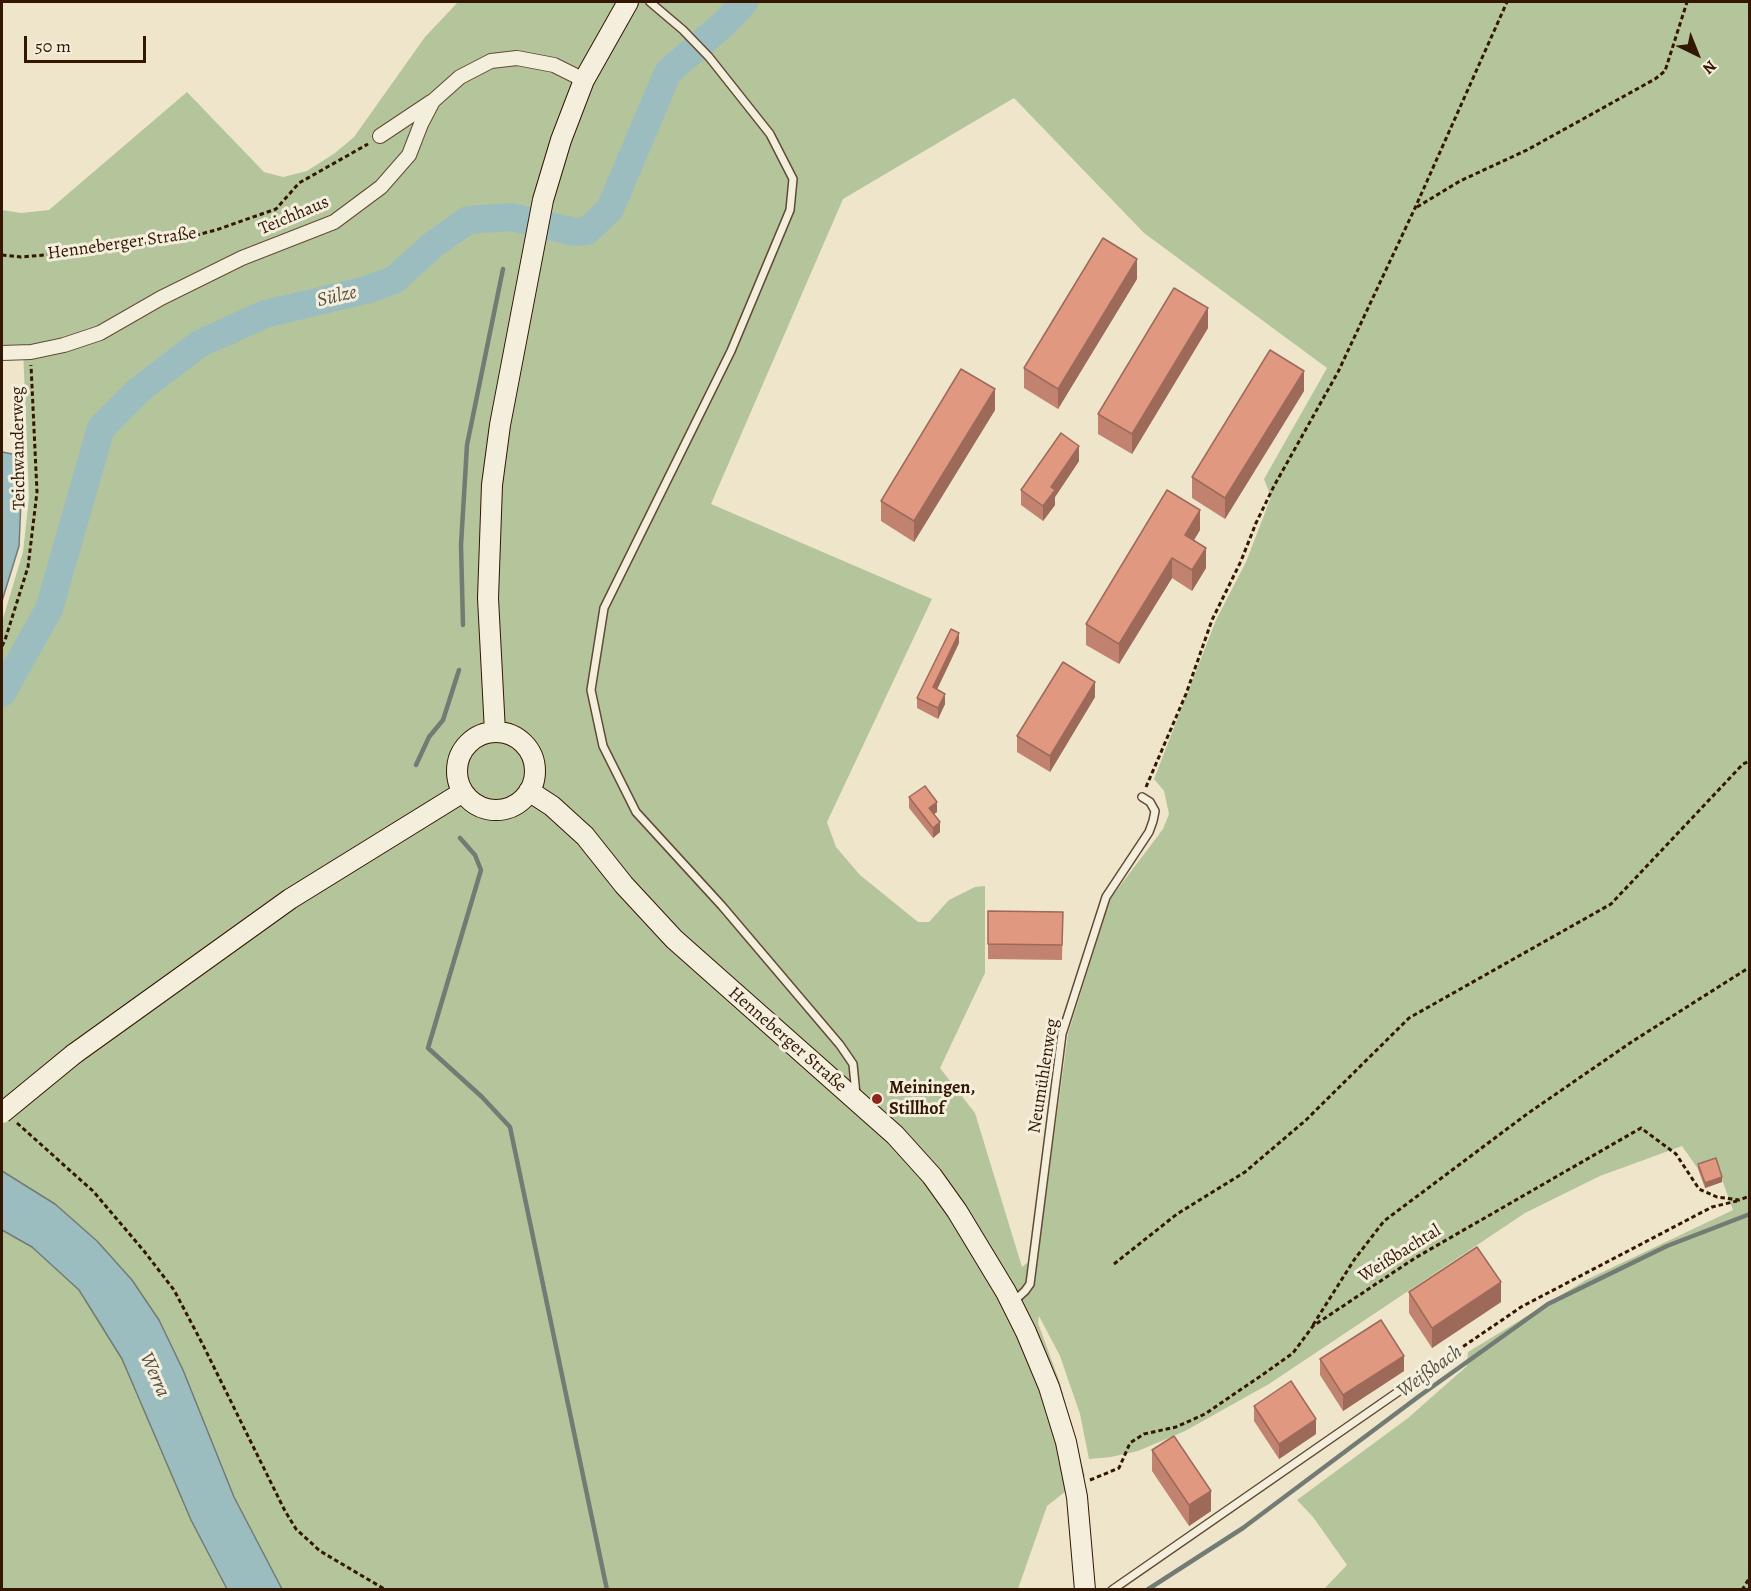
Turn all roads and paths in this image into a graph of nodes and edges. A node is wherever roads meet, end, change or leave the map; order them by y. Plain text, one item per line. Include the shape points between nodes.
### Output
1 (628, 2) edge
2 (650, 2) edge
3 (1507, 2) edge
4 (1687, 2) edge
5 (584, 80) junction
6 (433, 101) junction
7 (380, 136) joint
8 (1415, 208) junction
9 (2, 255) edge
10 (31, 352) junction
11 (2, 353) edge
12 (2, 646) edge
13 (495, 732) junction
14 (1749, 761) edge
15 (529, 791) junction
16 (463, 792) junction
17 (1142, 797) joint
18 (1749, 967) edge
19 (857, 1100) junction
20 (9, 1118) edge
21 (1749, 1196) edge
22 (1739, 1200) junction
23 (1114, 1264) dead end
24 (1011, 1303) junction
25 (1312, 1326) junction
26 (1418, 1378) joint
27 (1074, 1486) junction
28 (1749, 1576) edge
29 (386, 1590) edge
30 (1085, 1590) edge
31 (1112, 1590) edge
32 (1742, 1590) edge

1 - 5 main road
2 - 19 lane via 709,57 770,134 793,179 790,210 730,351 604,608 591,690 603,746 636,812 722,906 840,1046 853,1064
3 - 8 path
4 - 8 path via 1665,71 1655,79
5 - 6 street, Teichhaus via 554,65 517,58 491,61 460,77
5 - 13 main road via 543,200 500,425 492,484 488,598
6 - 7 street
6 - 10 street, Teichhaus via 409,155 381,187 334,222 242,258 100,333
7 - 9 path, Henneberger Straße via 299,183 276,209 195,235 90,251
8 - 17 path via 1338,372 1256,523 1212,620 1186,694
10 - 11 street, Teichhaus
10 - 12 path, Teichwanderweg via 38,492 28,567
13 - 15 main road via 514,736 528,748 535,773
13 - 16 main road via 475,738 458,758 456,772
14 - 23 path via 1611,904 1409,1018 1306,1120 1254,1165 1177,1214
15 - 16 main road via 512,806 494,810 471,802
15 - 19 main road, Henneberger Straße via 585,836 675,939
16 - 20 main road, bridge via 290,899 74,1054
17 - 24 lane, Neumühlenweg via 1155,811 1154,821 1106,897 1062,1034 1030,1284
18 - 25 path via 1527,1114 1384,1221
19 - 24 main road, Henneberger Straße via 932,1176 980,1246
20 - 29 path via 93,1191 174,1290 296,1528 320,1551
21 - 22 path
22 - 25 path, Weißbachtal via 1699,1189 1676,1155 1641,1128 1415,1257
22 - 26 path via 1712,1207 1521,1308
24 - 27 main road, Henneberger Straße via 1049,1387
25 - 27 path, Weißbachtal via 1293,1353 1205,1414 1176,1427 1144,1434 1130,1443 1119,1468
26 - 31 lane
27 - 30 main road, Henneberger Straße
28 - 32 path

